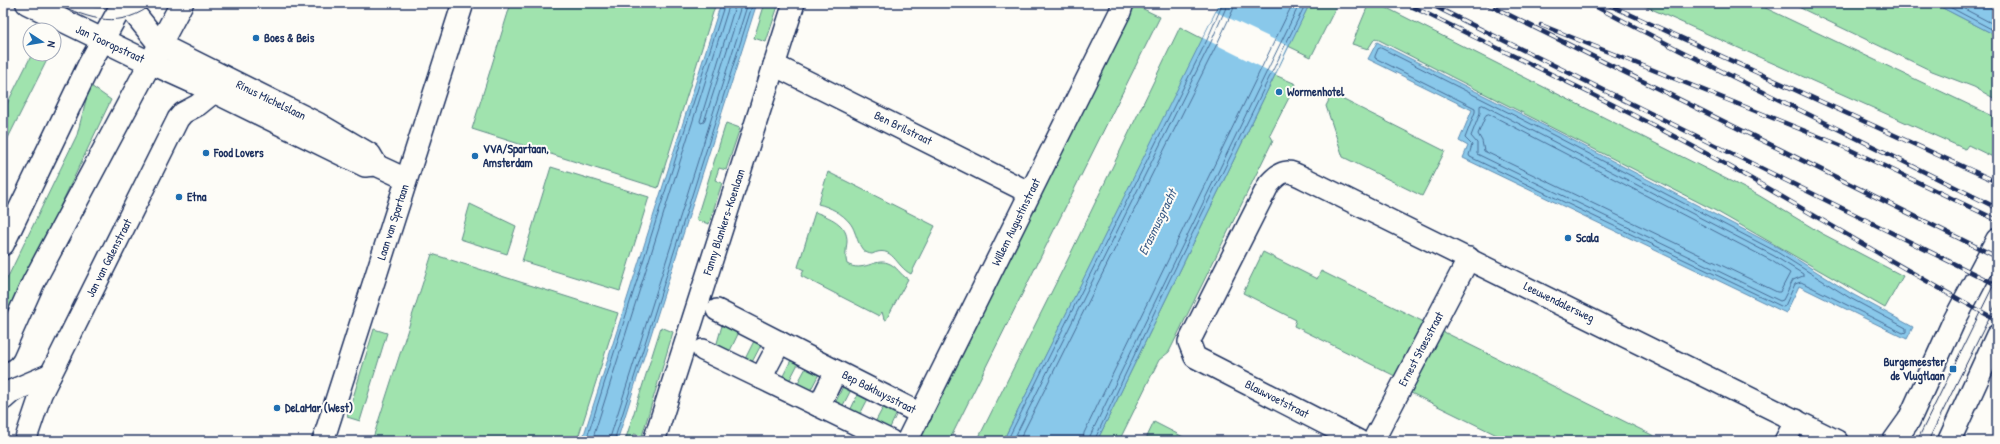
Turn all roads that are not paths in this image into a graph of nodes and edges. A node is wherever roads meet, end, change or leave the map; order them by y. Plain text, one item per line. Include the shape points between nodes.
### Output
1 (28, 3) edge
2 (182, 3) edge
3 (463, 3) edge
4 (794, 3) edge
5 (1123, 3) edge
6 (122, 4) edge
7 (102, 39) junction
8 (154, 53) junction
9 (774, 65) junction
10 (214, 92) junction
11 (376, 165) junction
12 (406, 179) junction
13 (1030, 193) junction
14 (1997, 240) edge
15 (3, 244) edge
16 (1469, 258) junction
17 (717, 310) dead end
18 (1997, 336) edge
19 (780, 342) junction
20 (3, 350) edge
21 (703, 350) dead end
22 (1195, 357) joint
23 (836, 371) junction
24 (50, 375) junction
25 (761, 378) junction
26 (3, 399) edge
27 (819, 406) junction
28 (921, 414) junction
29 (1796, 420) junction
30 (25, 441) edge
31 (323, 441) edge
32 (654, 441) edge
33 (891, 441) edge
34 (907, 441) edge
35 (1359, 441) edge
36 (1373, 441) edge
37 (1785, 441) edge
38 (1838, 441) edge
39 (1894, 441) edge
40 (1949, 441) edge

1 - 7 main road, Jan Tooropstraat
2 - 8 main road
3 - 12 street, Laan van Spartaan
4 - 9 street, Fanny Blankers-Koenlaan
5 - 13 street, Willem Augustinstraat
6 - 7 main road
6 - 8 main road, Jan Tooropstraat via 135,14
7 - 8 main road, Jan Tooropstraat
7 - 15 main road
8 - 10 street, Rinus Michelslaan
8 - 11 street, Rinus Michelslaan via 326,128 370,154
8 - 20 main road via 33,283
9 - 13 street, Ben Brilstraat
9 - 32 street, Fanny Blankers-Koenlaan
10 - 11 street, Rinus Michelslaan via 365,166
10 - 24 street, Jan van Galenstraat via 198,105 183,112 178,119
11 - 12 street, Rinus Michelslaan
12 - 31 street, Laan van Spartaan
13 - 28 street, Willem Augustinstraat
14 - 39 main road via 1954,323 1909,420
16 - 22 street, Leeuwendalersweg via 1289,171 1279,174 1269,184 1189,342
16 - 29 street, Leeuwendalersweg
16 - 36 street, Ernest Staesstraat
17 - 19 street, Bep Bakhuysstraat
18 - 40 main road
19 - 23 street, Bep Bakhuysstraat
19 - 25 street
21 - 25 street
22 - 35 street, Blauwvoetstraat
23 - 27 street, Bep Bakhuysstraat
23 - 28 street, Bep Bakhuysstraat
24 - 26 main road via 12,391
24 - 30 street, Jan van Galenstraat
25 - 27 street
27 - 33 street
28 - 34 street, Willem Augustinstraat
29 - 37 street
29 - 38 street, Leeuwendalersweg

